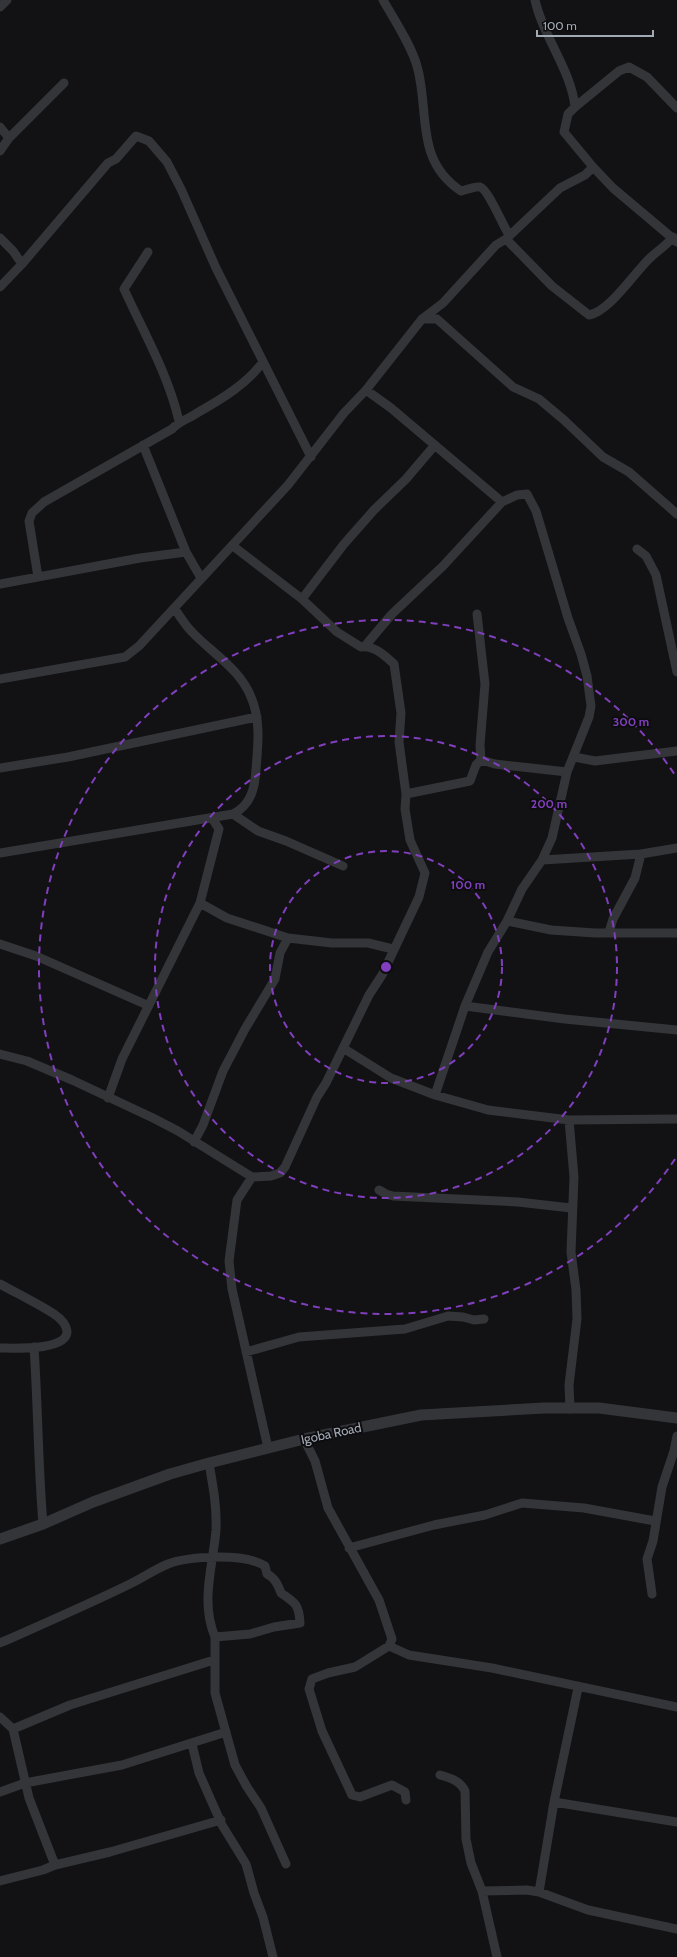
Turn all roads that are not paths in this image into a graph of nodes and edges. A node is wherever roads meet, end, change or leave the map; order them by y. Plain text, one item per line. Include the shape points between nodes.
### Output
1 (7, 0) edge
2 (383, 0) edge
3 (535, 0) edge
4 (0, 7) edge
5 (64, 83) dead end
6 (574, 108) junction
7 (677, 108) edge
8 (0, 127) edge
9 (9, 138) junction
10 (0, 151) edge
11 (593, 167) junction
12 (508, 237) junction
13 (0, 238) edge
14 (675, 240) edge
15 (148, 252) dead end
16 (22, 264) junction
17 (0, 287) edge
18 (422, 319) junction
19 (262, 363) junction
20 (366, 390) junction
21 (179, 421) junction
22 (144, 445) junction
23 (435, 445) junction
24 (311, 457) junction
25 (502, 502) junction
26 (677, 514) edge
27 (233, 546) junction
28 (637, 549) dead end
29 (186, 552) junction
30 (38, 577) junction
31 (202, 578) junction
32 (0, 584) edge
33 (302, 599) junction
34 (174, 608) junction
35 (477, 614) dead end
36 (375, 634) junction
37 (365, 646) junction
38 (379, 652) junction
39 (677, 672) edge
40 (0, 679) edge
41 (257, 718) junction
42 (677, 752) edge
43 (574, 757) junction
44 (481, 760) junction
45 (0, 768) edge
46 (567, 772) junction
47 (406, 794) junction
48 (233, 814) junction
49 (212, 818) junction
50 (677, 848) edge
51 (0, 853) edge
52 (641, 854) junction
53 (542, 860) junction
54 (343, 866) dead end
55 (200, 903) junction
56 (507, 921) junction
57 (609, 932) junction
58 (677, 933) edge
59 (288, 938) junction
60 (0, 944) edge
61 (393, 949) junction
62 (147, 1005) junction
63 (466, 1006) junction
64 (677, 1030) edge
65 (343, 1048) junction
66 (0, 1054) edge
67 (434, 1095) junction
68 (108, 1098) junction
69 (677, 1119) edge
70 (569, 1120) junction
71 (194, 1142) junction
72 (252, 1177) junction
73 (379, 1190) dead end
74 (571, 1208) junction
75 (0, 1284) edge
76 (484, 1318) dead end
77 (0, 1348) edge
78 (34, 1348) junction
79 (246, 1352) junction
80 (570, 1409) junction
81 (677, 1418) edge
82 (677, 1436) edge
83 (304, 1439) junction
84 (268, 1448) junction
85 (209, 1463) junction
86 (655, 1521) junction
87 (43, 1524) junction
88 (0, 1539) edge
89 (349, 1548) junction
90 (212, 1557) junction
91 (652, 1594) dead end
92 (215, 1637) junction
93 (0, 1644) edge
94 (389, 1646) junction
95 (214, 1660) junction
96 (578, 1688) junction
97 (677, 1707) edge
98 (0, 1717) edge
99 (13, 1729) junction
100 (226, 1732) junction
101 (192, 1744) junction
102 (440, 1775) dead end
103 (24, 1783) junction
104 (0, 1792) edge
105 (406, 1800) dead end
106 (554, 1802) junction
107 (220, 1820) junction
108 (677, 1822) edge
109 (286, 1864) dead end
110 (55, 1865) junction
111 (0, 1881) edge
112 (482, 1891) junction
113 (539, 1892) junction
114 (677, 1929) edge
115 (273, 1957) edge
116 (497, 1957) edge

1 - 4 street
2 - 12 street via 417,64 428,142 438,170 461,191 478,186 483,188 493,202
3 - 6 street via 539,18 573,90
5 - 9 street
6 - 7 street via 619,71 629,67 647,77
6 - 11 street via 568,114 564,132
8 - 9 street
9 - 10 street
11 - 12 street via 585,175 560,188
11 - 14 street
12 - 14 street via 552,286 589,315 597,313 630,282 650,258
12 - 18 street via 496,245 443,303
13 - 16 street
15 - 21 street via 124,289 158,357
16 - 17 street
16 - 19 street via 108,163 116,159 136,136 149,141 167,162
18 - 20 street
18 - 26 street via 436,319 513,387 538,400 564,420 603,457 629,472
19 - 21 street via 255,373 231,391 196,414
19 - 24 street
20 - 23 street
20 - 24 street via 344,413
21 - 22 street via 172,429
22 - 29 street
22 - 30 street via 44,502 32,513 29,521
23 - 25 street
23 - 33 street via 406,480 374,510 344,544
24 - 27 street
25 - 36 street
25 - 43 street via 523,493 531,499 568,618 582,654 591,706
27 - 31 street
27 - 33 street
28 - 39 street via 646,556 656,575
29 - 30 street
29 - 31 street
30 - 32 street
31 - 34 street
33 - 37 street via 341,635 361,647
34 - 40 street via 139,646 125,657
34 - 41 street via 192,632 238,677 251,696
35 - 44 street via 485,684
36 - 37 street
36 - 38 street
37 - 38 street
38 - 47 street via 394,664 401,713 399,742
41 - 45 street via 68,757
41 - 48 street via 255,782 248,803 243,810
42 - 43 street via 595,761
43 - 46 street
44 - 46 street via 495,764
44 - 47 street via 476,765 470,781
46 - 53 street via 552,838
47 - 61 street via 405,809 410,840 425,873 419,897
48 - 49 street
48 - 54 street via 258,831 286,840
49 - 51 street
49 - 55 street via 219,829
50 - 52 street
52 - 53 street
52 - 57 street via 635,878 613,919
53 - 56 street via 522,889
55 - 59 street via 227,918
55 - 62 street
56 - 57 street via 546,930
56 - 63 street via 488,952
57 - 58 street
59 - 61 street via 332,943 368,943
59 - 71 street via 280,953 275,979 223,1071
60 - 62 street via 36,956
61 - 65 street
62 - 68 street via 122,1059
63 - 64 street
63 - 67 street
65 - 67 street via 391,1078
65 - 72 street via 285,1167 280,1173 272,1176
66 - 68 street via 27,1061
67 - 70 street via 488,1110
68 - 71 street via 153,1118
69 - 70 street
70 - 74 street via 574,1177
71 - 72 street
72 - 79 street via 237,1200 229,1261 232,1288
73 - 74 street via 393,1196 518,1202
74 - 80 street via 576,1319 569,1385
75 - 78 street via 55,1314 66,1327 65,1338 58,1343
76 - 79 street via 474,1320 463,1316 448,1316 405,1329 299,1337
77 - 78 street
78 - 87 street via 39,1410 38,1470
79 - 84 street
80 - 81 street, Igoba Road via 599,1408
80 - 83 street, Igoba Road via 544,1408 421,1415
82 - 86 street
83 - 84 street, Igoba Road
83 - 89 street via 315,1461 328,1508
84 - 85 street, Igoba Road
85 - 87 street, Igoba Road via 170,1474
85 - 90 street via 216,1502
86 - 89 street via 584,1508 522,1503 485,1515 434,1525
86 - 91 street via 653,1541 647,1559
87 - 88 street, Igoba Road
89 - 94 street via 379,1600 392,1639
90 - 92 street via 208,1611
90 - 92 street via 254,1559 265,1566 267,1574 278,1585 280,1593 299,1609 300,1623 250,1634
90 - 93 street via 168,1564
92 - 95 street
94 - 96 street via 409,1655 492,1668
94 - 105 street via 355,1667 312,1679 309,1689 322,1732 352,1795 360,1797 392,1784 405,1792
95 - 99 street via 70,1705
95 - 100 street via 215,1693
96 - 97 street
96 - 106 street
98 - 99 street
99 - 103 street via 21,1758
100 - 101 street
100 - 109 street via 235,1765 261,1808
101 - 103 street via 122,1765
101 - 107 street via 199,1773
102 - 112 street via 457,1781 465,1791 466,1840 471,1863
103 - 104 street
103 - 110 street
106 - 108 street
106 - 113 street
107 - 110 street
107 - 115 street via 246,1864
110 - 111 street
112 - 113 street
112 - 116 street
113 - 114 street via 588,1910

